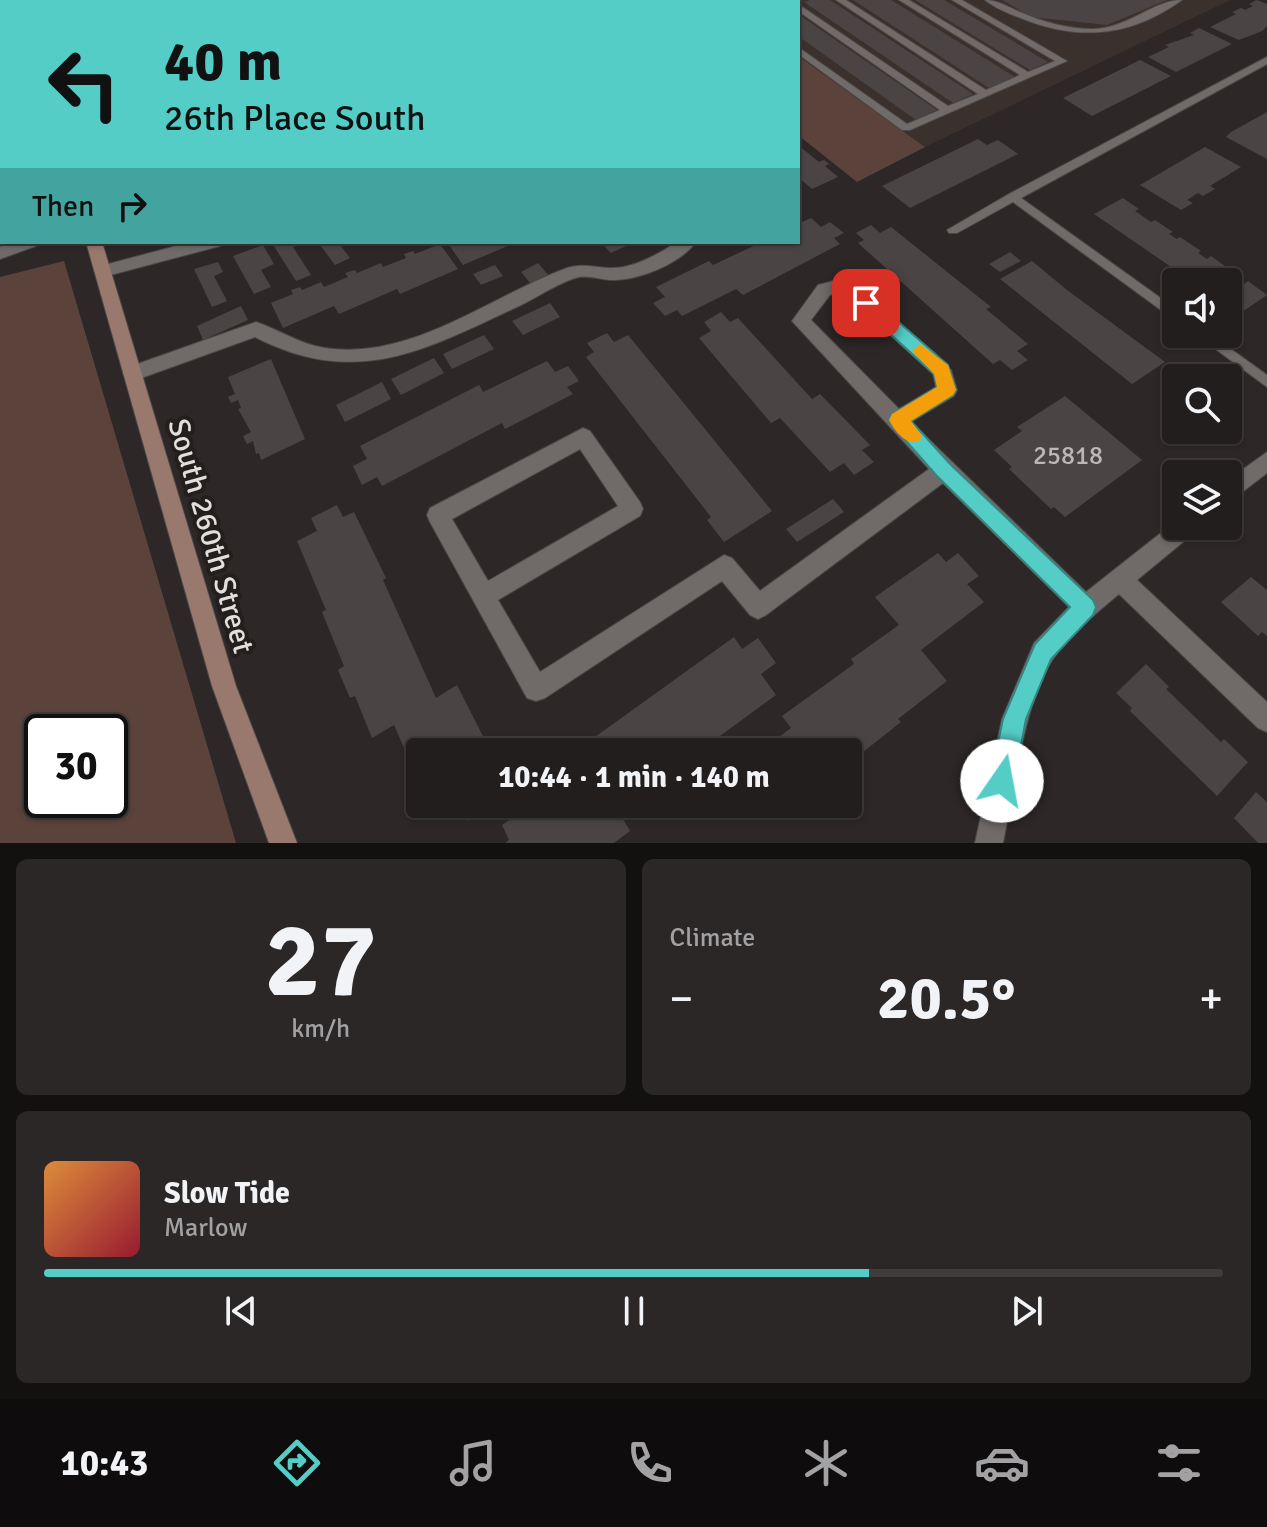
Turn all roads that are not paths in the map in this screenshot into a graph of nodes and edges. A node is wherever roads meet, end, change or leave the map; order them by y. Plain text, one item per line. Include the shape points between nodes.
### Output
1 (840, 0) edge
2 (903, 0) edge
3 (956, 0) edge
4 (989, 0) edge
5 (1178, 0) edge
6 (800, 8) edge
7 (800, 51) edge
8 (1267, 60) edge
9 (1028, 76) junction
10 (985, 94) junction
11 (947, 110) junction
12 (1013, 197) junction
13 (953, 230) dead end
14 (25, 244) edge
15 (95, 244) edge
16 (206, 244) edge
17 (684, 244) edge
18 (0, 253) edge
19 (103, 271) junction
20 (1162, 306) edge
21 (1220, 348) edge
22 (133, 373) junction
23 (1267, 382) edge
24 (898, 420) junction
25 (1267, 461) edge
26 (944, 470) junction
27 (1242, 482) edge
28 (1169, 540) edge
29 (1120, 579) junction
30 (483, 596) junction
31 (1085, 607) junction
32 (1267, 719) edge
33 (283, 843) edge
34 (989, 843) edge

1 - 10 lane
2 - 9 lane
3 - 9 lane via 1062,61
4 - 5 lane via 1025,20 1111,30
6 - 11 lane
7 - 11 lane via 906,128
8 - 12 lane
9 - 10 lane
10 - 11 lane
12 - 13 lane
12 - 20 lane
14 - 18 street
15 - 19 main road, South 260th Street
16 - 19 street
17 - 22 street via 615,274 579,271 439,335 379,356 321,356 256,329
19 - 22 main road, South 260th Street
21 - 23 lane
22 - 33 main road, South 260th Street via 224,686
24 - 24 street via 801,321 824,290 845,284 941,370 947,390
24 - 26 street
25 - 27 street
26 - 30 street via 758,607 724,566 536,689
26 - 31 street
28 - 29 street
29 - 31 street
29 - 32 street
30 - 30 street via 438,515 583,437 632,509
31 - 34 street via 1043,652 1015,719

